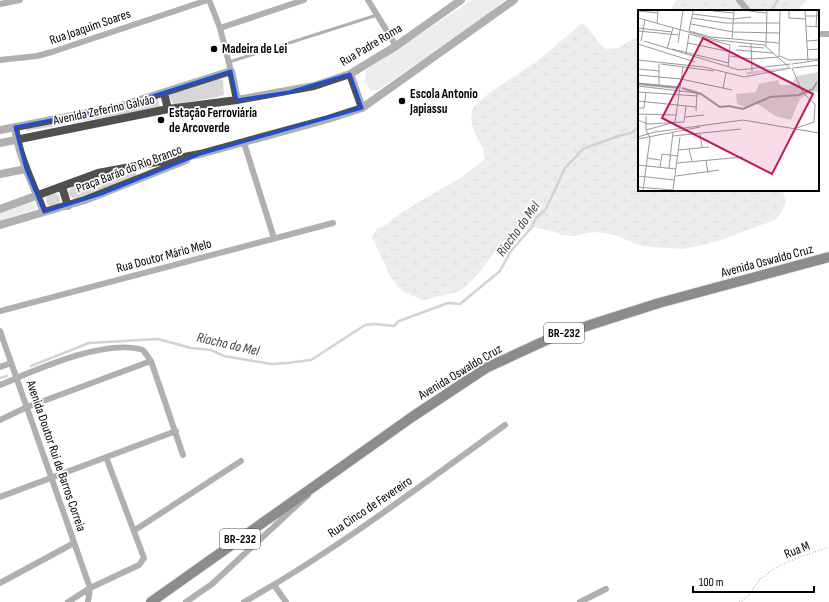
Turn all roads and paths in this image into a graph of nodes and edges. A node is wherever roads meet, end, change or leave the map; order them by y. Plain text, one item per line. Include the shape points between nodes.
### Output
1 (20, 0) edge
2 (208, 0) edge
3 (304, 0) edge
4 (368, 0) edge
5 (461, 0) edge
6 (514, 0) edge
7 (739, 0) edge
8 (0, 4) edge
9 (747, 10) edge
10 (377, 15) junction
11 (220, 28) junction
12 (396, 46) junction
13 (0, 60) edge
14 (229, 62) junction
15 (231, 71) junction
16 (350, 74) junction
17 (164, 93) junction
18 (237, 100) junction
19 (362, 108) junction
20 (168, 109) junction
21 (15, 126) junction
22 (0, 130) edge
23 (17, 140) junction
24 (0, 142) edge
25 (244, 143) junction
26 (200, 154) junction
27 (136, 165) junction
28 (26, 169) junction
29 (0, 174) edge
30 (139, 180) junction
31 (62, 187) junction
32 (38, 195) junction
33 (68, 206) junction
34 (0, 209) edge
35 (44, 212) junction
36 (333, 223) dead end
37 (0, 225) edge
38 (274, 238) junction
39 (829, 258) edge
40 (0, 311) edge
41 (0, 331) edge
42 (151, 361) junction
43 (11, 363) junction
44 (0, 368) edge
45 (17, 378) junction
46 (0, 385) edge
47 (27, 407) junction
48 (0, 420) edge
49 (505, 425) dead end
50 (176, 431) junction
51 (183, 455) dead end
52 (106, 457) junction
53 (241, 462) dead end
54 (330, 476) junction
55 (52, 477) junction
56 (0, 498) edge
57 (135, 530) junction
58 (74, 543) junction
59 (829, 547) edge
60 (0, 583) edge
61 (274, 585) junction
62 (90, 588) junction
63 (606, 590) dead end
64 (68, 602) edge
65 (88, 602) edge
66 (151, 602) edge
67 (186, 602) edge
68 (244, 602) edge
69 (286, 602) edge
70 (580, 602) edge
71 (739, 602) edge

1 - 8 street
2 - 11 street
2 - 13 street, Rua Joaquim Soares via 52,52
3 - 11 street
4 - 10 street
5 - 12 street, Rua Padre Roma
6 - 19 street
7 - 9 street
10 - 12 street
10 - 14 lane
11 - 14 street
12 - 16 street, Rua Padre Roma
14 - 15 street
15 - 17 street, Avenida Zeferino Galvão
15 - 18 street
16 - 18 street, Rua Padre Roma via 289,92
16 - 19 street
17 - 20 street
17 - 21 street, Avenida Zeferino Galvão via 103,111
18 - 20 street, Avenida Zeferino Galvão
19 - 25 street
20 - 23 street, Avenida Zeferino Galvão
21 - 22 street, Avenida Zeferino Galvão
21 - 23 street
23 - 24 street, Avenida Zeferino Galvão
23 - 28 street
25 - 26 street
25 - 38 street
26 - 27 street, Praça Barão do Rio Branco
26 - 30 street, Praça Barão do Rio Branco
27 - 30 street via 142,171
27 - 31 street, Praça Barão do Rio Branco via 98,173
28 - 29 street
28 - 32 street
30 - 33 street, Praça Barão do Rio Branco
31 - 32 street, Praça Barão do Rio Branco
31 - 33 street
32 - 34 street, Praça Barão do Rio Branco
32 - 35 street
33 - 35 street, Praça Barão do Rio Branco
35 - 37 street, Praça Barão do Rio Branco
36 - 38 street, Rua Doutor Mário Melo
38 - 40 street, Rua Doutor Mário Melo
39 - 54 highway, Avenida Oswaldo Cruz / BR-232 via 659,303 544,341 486,368
41 - 43 street, Avenida Doutor Rui de Barros Correia
42 - 45 street via 146,353 138,348 96,351 80,354
42 - 47 street
42 - 50 street
43 - 44 street
43 - 45 street, Avenida Doutor Rui de Barros Correia
45 - 46 street
45 - 47 street, Avenida Doutor Rui de Barros Correia
47 - 48 street
47 - 55 street, Avenida Doutor Rui de Barros Correia
49 - 61 street, Rua Cinco de Fevereiro via 391,507
50 - 51 street
50 - 52 street
52 - 55 street
52 - 57 street
53 - 57 street
54 - 66 highway, Avenida Oswaldo Cruz / BR-232
54 - 67 street via 212,584
55 - 56 street
55 - 58 street, Avenida Doutor Rui de Barros Correia
57 - 62 street via 143,553 143,562
58 - 60 street
58 - 62 street, Avenida Doutor Rui de Barros Correia
59 - 71 path, Rua M via 773,569 763,576 748,597
61 - 68 street, Rua Cinco de Fevereiro
61 - 69 street
62 - 64 street
62 - 65 street
63 - 70 street

